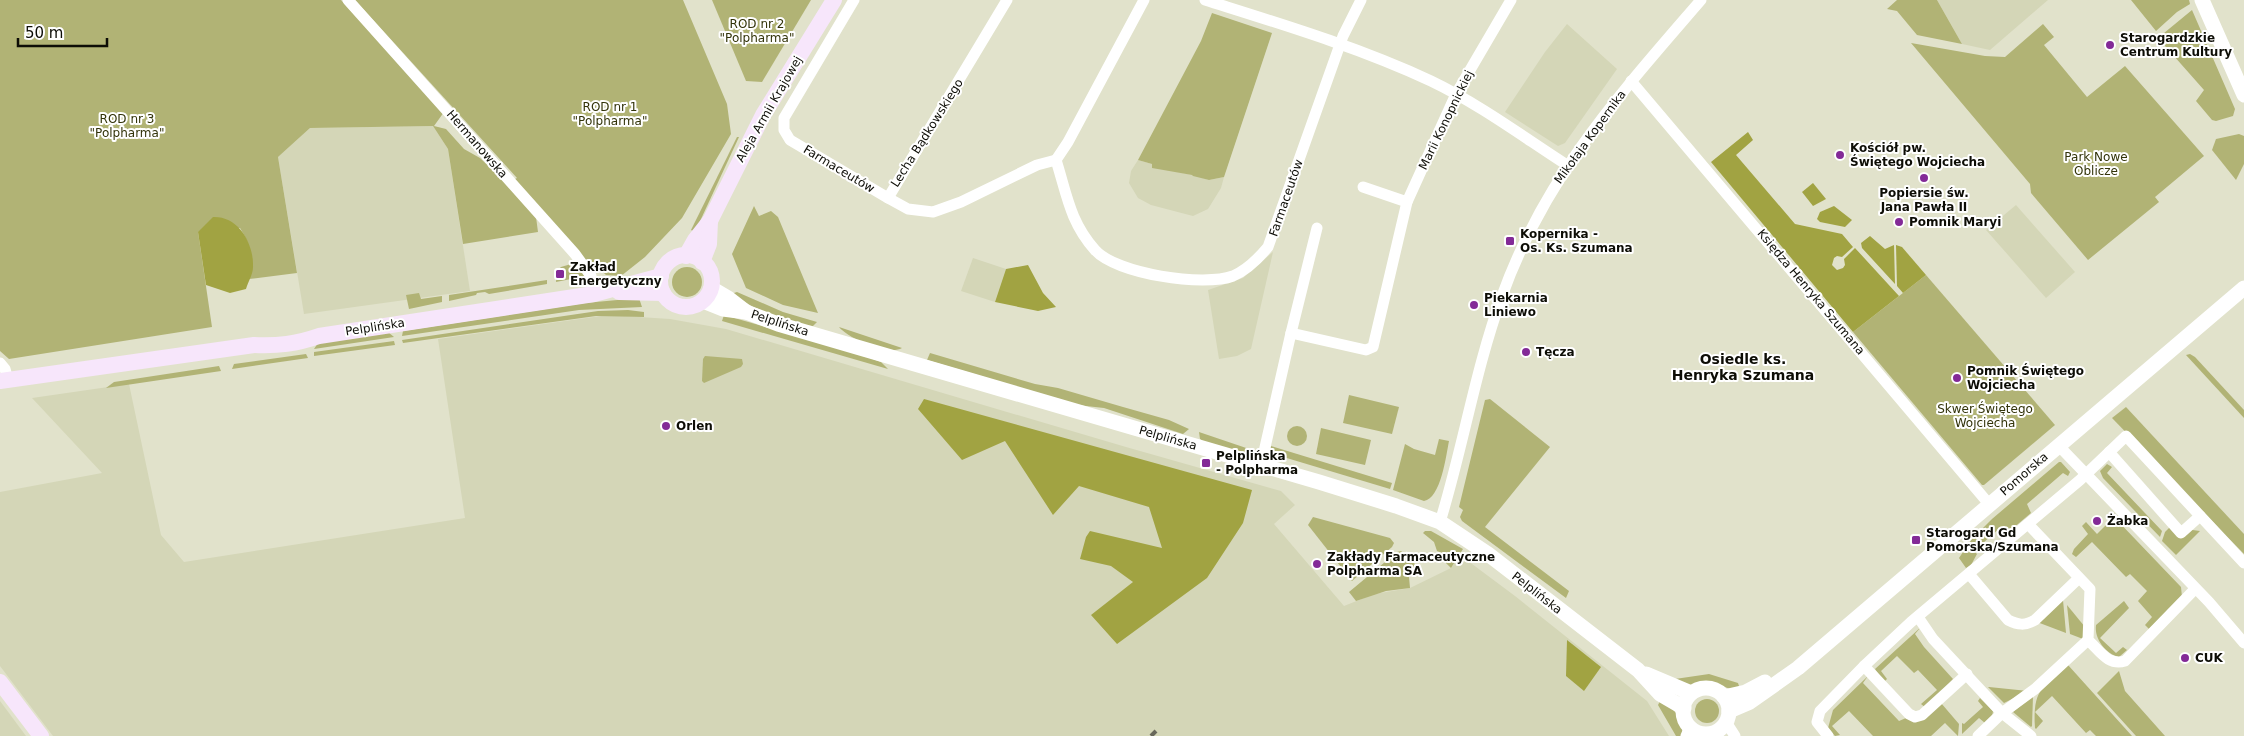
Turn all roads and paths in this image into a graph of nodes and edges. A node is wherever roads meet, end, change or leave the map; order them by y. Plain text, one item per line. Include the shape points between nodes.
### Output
1 (348, 0) edge
2 (834, 0) edge
3 (854, 0) edge
4 (1007, 0) edge
5 (1144, 0) edge
6 (1205, 0) edge
7 (1361, 0) edge
8 (1511, 0) edge
9 (1701, 0) edge
10 (2202, 0) edge
11 (1340, 44) junction
12 (1631, 81) junction
13 (1456, 94) junction
14 (2244, 95) edge
15 (790, 140) joint
16 (1056, 160) junction
17 (1567, 165) junction
18 (1363, 187) dead end
19 (888, 198) junction
20 (1407, 202) junction
21 (710, 221) junction
22 (1316, 228) dead end
23 (686, 256) junction
24 (702, 262) junction
25 (661, 276) junction
26 (2244, 288) edge
27 (602, 293) junction
28 (663, 293) junction
29 (707, 294) junction
30 (1291, 332) junction
31 (0, 363) edge
32 (4, 381) edge
33 (2058, 445) junction
34 (2109, 452) junction
35 (1261, 465) junction
36 (2085, 474) junction
37 (1989, 504) junction
38 (2200, 516) junction
39 (1440, 522) junction
40 (2028, 524) junction
41 (2244, 564) edge
42 (1969, 574) junction
43 (2079, 578) junction
44 (2195, 589) junction
45 (1918, 617) junction
46 (2088, 640) junction
47 (2244, 643) edge
48 (1864, 666) junction
49 (1638, 670) junction
50 (1967, 674) junction
51 (0, 682) edge
52 (1692, 693) junction
53 (1684, 708) junction
54 (1726, 710) junction
55 (2002, 712) junction
56 (1702, 733) edge
57 (41, 736) edge
58 (1735, 736) edge
59 (1828, 736) edge
60 (1978, 736) edge
61 (2031, 736) edge

1 - 27 street, Hermanowska via 575,254
2 - 21 main road, Aleja Armii Krajowej via 763,115
3 - 15 street, Aleja Armii Krajowej via 784,118 784,130
4 - 19 street, Lecha Bądkowskiego
5 - 16 street
6 - 11 street
7 - 11 street, Farmaceutów
8 - 13 street, Marii Konopnickiej
9 - 12 street, Mikołaja Kopernika
10 - 14 street
11 - 13 street
11 - 16 street, Farmaceutów via 1274,234 1258,260 1235,275 1217,281 1189,281 1106,259 1096,252 1076,225
12 - 17 street, Mikołaja Kopernika
12 - 37 street, Księdza Henryka Szumana
13 - 17 street
13 - 20 street, Marii Konopnickiej
15 - 19 street, Farmaceutów
16 - 19 street, Lecha Bądkowskiego via 1037,165 933,212 908,209
17 - 39 street, Mikołaja Kopernika via 1524,242 1502,295
18 - 20 street
20 - 30 street, Marii Konopnickiej via 1373,347 1366,350
21 - 23 main road, Aleja Armii Krajowej
21 - 24 main road, Aleja Armii Krajowej
22 - 30 street
23 - 24 main road
23 - 25 main road via 673,259
24 - 29 main road via 710,273
25 - 27 main road, Pelplińska
25 - 28 main road
26 - 33 street, Pomorska
27 - 28 main road, Pelplińska
27 - 32 main road, Pelplińska via 318,336 287,334 254,345
28 - 29 main road via 671,302 683,307 690,307
29 - 35 street, Pelplińska via 723,309 746,312
30 - 35 street
31 - 32 street via 5,369
33 - 36 street
33 - 37 street, Pomorska
34 - 36 street
34 - 38 street via 2126,436
34 - 38 street via 2182,533
35 - 39 street, Pelplińska
36 - 40 street
36 - 44 street
37 - 54 street, Pomorska via 1804,661 1746,692
38 - 41 street
39 - 49 street, Pelplińska via 1488,554
40 - 42 street
40 - 43 street
42 - 43 street via 2008,620 2026,625
42 - 45 street
43 - 46 street via 2090,589
44 - 46 street via 2125,660 2116,663 2108,660
44 - 47 street
45 - 48 street
45 - 50 street via 1933,639
46 - 55 street via 2035,689
48 - 50 street via 1909,714 1916,717
48 - 59 street via 1820,711 1817,722
49 - 52 street, Pelplińska
49 - 53 street, Pelplińska via 1660,694
50 - 55 street
51 - 57 main road
52 - 53 street
52 - 54 street via 1708,688 1717,691
53 - 56 street via 1686,722
54 - 56 street
54 - 58 street
55 - 60 street
55 - 61 street

